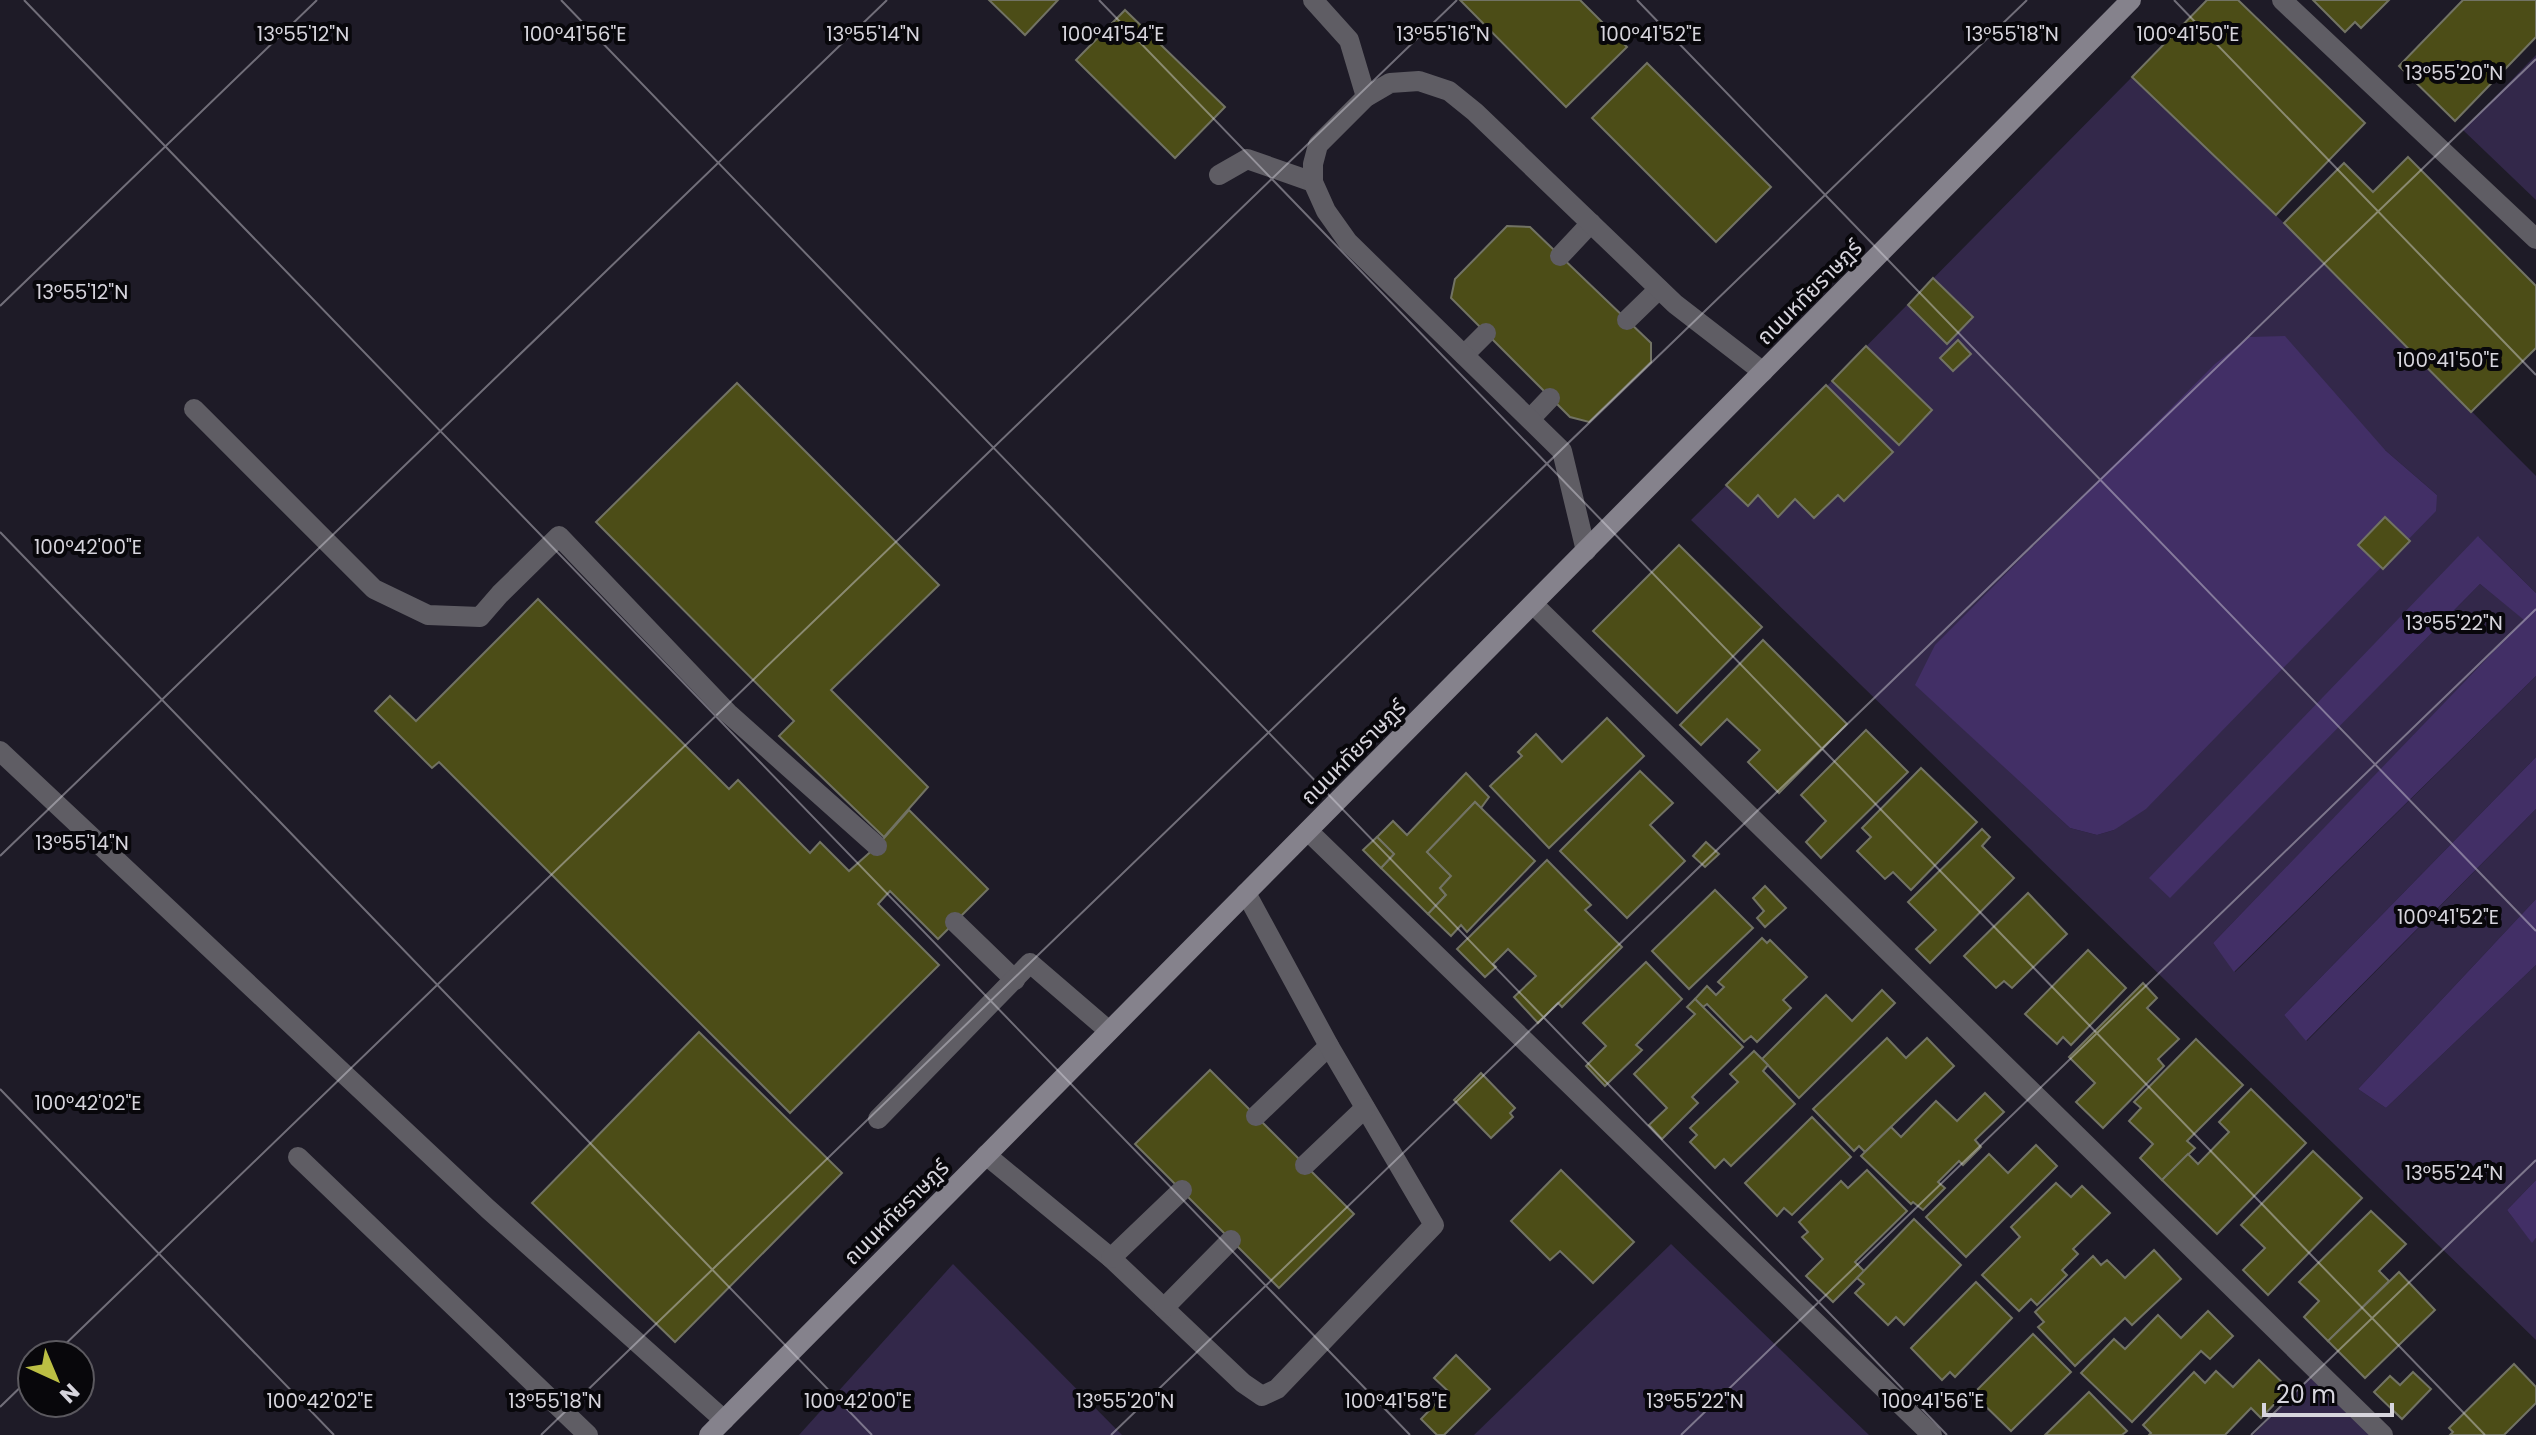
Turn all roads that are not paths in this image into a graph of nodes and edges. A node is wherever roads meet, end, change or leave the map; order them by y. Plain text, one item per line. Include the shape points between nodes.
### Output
1 (1313, 0) edge
2 (2131, 0) edge
3 (2282, 0) edge
4 (1366, 97) junction
5 (1219, 175) dead end
6 (1313, 182) junction
7 (1591, 223) junction
8 (2536, 239) edge
9 (1560, 256) dead end
10 (1659, 289) junction
11 (1627, 320) dead end
12 (1486, 333) dead end
13 (1464, 355) junction
14 (1763, 372) junction
15 (1550, 398) dead end
16 (194, 409) dead end
17 (1530, 419) junction
18 (1586, 551) junction
19 (1533, 604) junction
20 (0, 751) edge
21 (1308, 831) junction
22 (877, 846) dead end
23 (1246, 893) junction
24 (955, 922) dead end
25 (1015, 980) junction
26 (1109, 1031) junction
27 (1329, 1046) junction
28 (1365, 1108) junction
29 (1256, 1116) dead end
30 (878, 1119) dead end
31 (986, 1155) junction
32 (298, 1157) dead end
33 (1305, 1165) dead end
34 (1182, 1190) dead end
35 (1231, 1240) dead end
36 (1111, 1258) junction
37 (1164, 1308) junction
38 (724, 1420) junction
39 (588, 1435) edge
40 (709, 1435) edge
41 (1932, 1435) edge
42 (2383, 1435) edge

1 - 4 street via 1349,40
2 - 14 main road, ถนนหทัยราษฎร์
3 - 8 street
4 - 6 street via 1318,145
4 - 7 street via 1390,83 1419,81 1449,91
5 - 6 street via 1247,159
6 - 13 street via 1348,242
7 - 9 street
7 - 10 street
10 - 11 street
10 - 14 street
12 - 13 street
13 - 17 street
14 - 18 main road, ถนนหทัยราษฎร์
15 - 17 street
16 - 22 street via 374,589 428,615 480,617 559,536 728,713
17 - 18 street via 1562,451
18 - 19 main road, ถนนหทัยราษฎร์
19 - 21 main road, ถนนหทัยราษฎร์
19 - 42 street
20 - 38 street via 488,1209
21 - 23 main road, ถนนหทัยราษฎร์
21 - 41 street
23 - 26 main road, ถนนหทัยราษฎร์
23 - 27 street
24 - 25 street
25 - 26 street via 1030,963
25 - 30 street
26 - 31 main road, ถนนหทัยราษฎร์
27 - 28 street
27 - 29 street
28 - 33 street
28 - 37 street via 1434,1225 1277,1389 1262,1396 1243,1383
31 - 36 street
31 - 38 main road, ถนนหทัยราษฎร์
32 - 39 street
34 - 36 street
35 - 37 street
36 - 37 street
38 - 40 main road, ถนนหทัยราษฎร์

